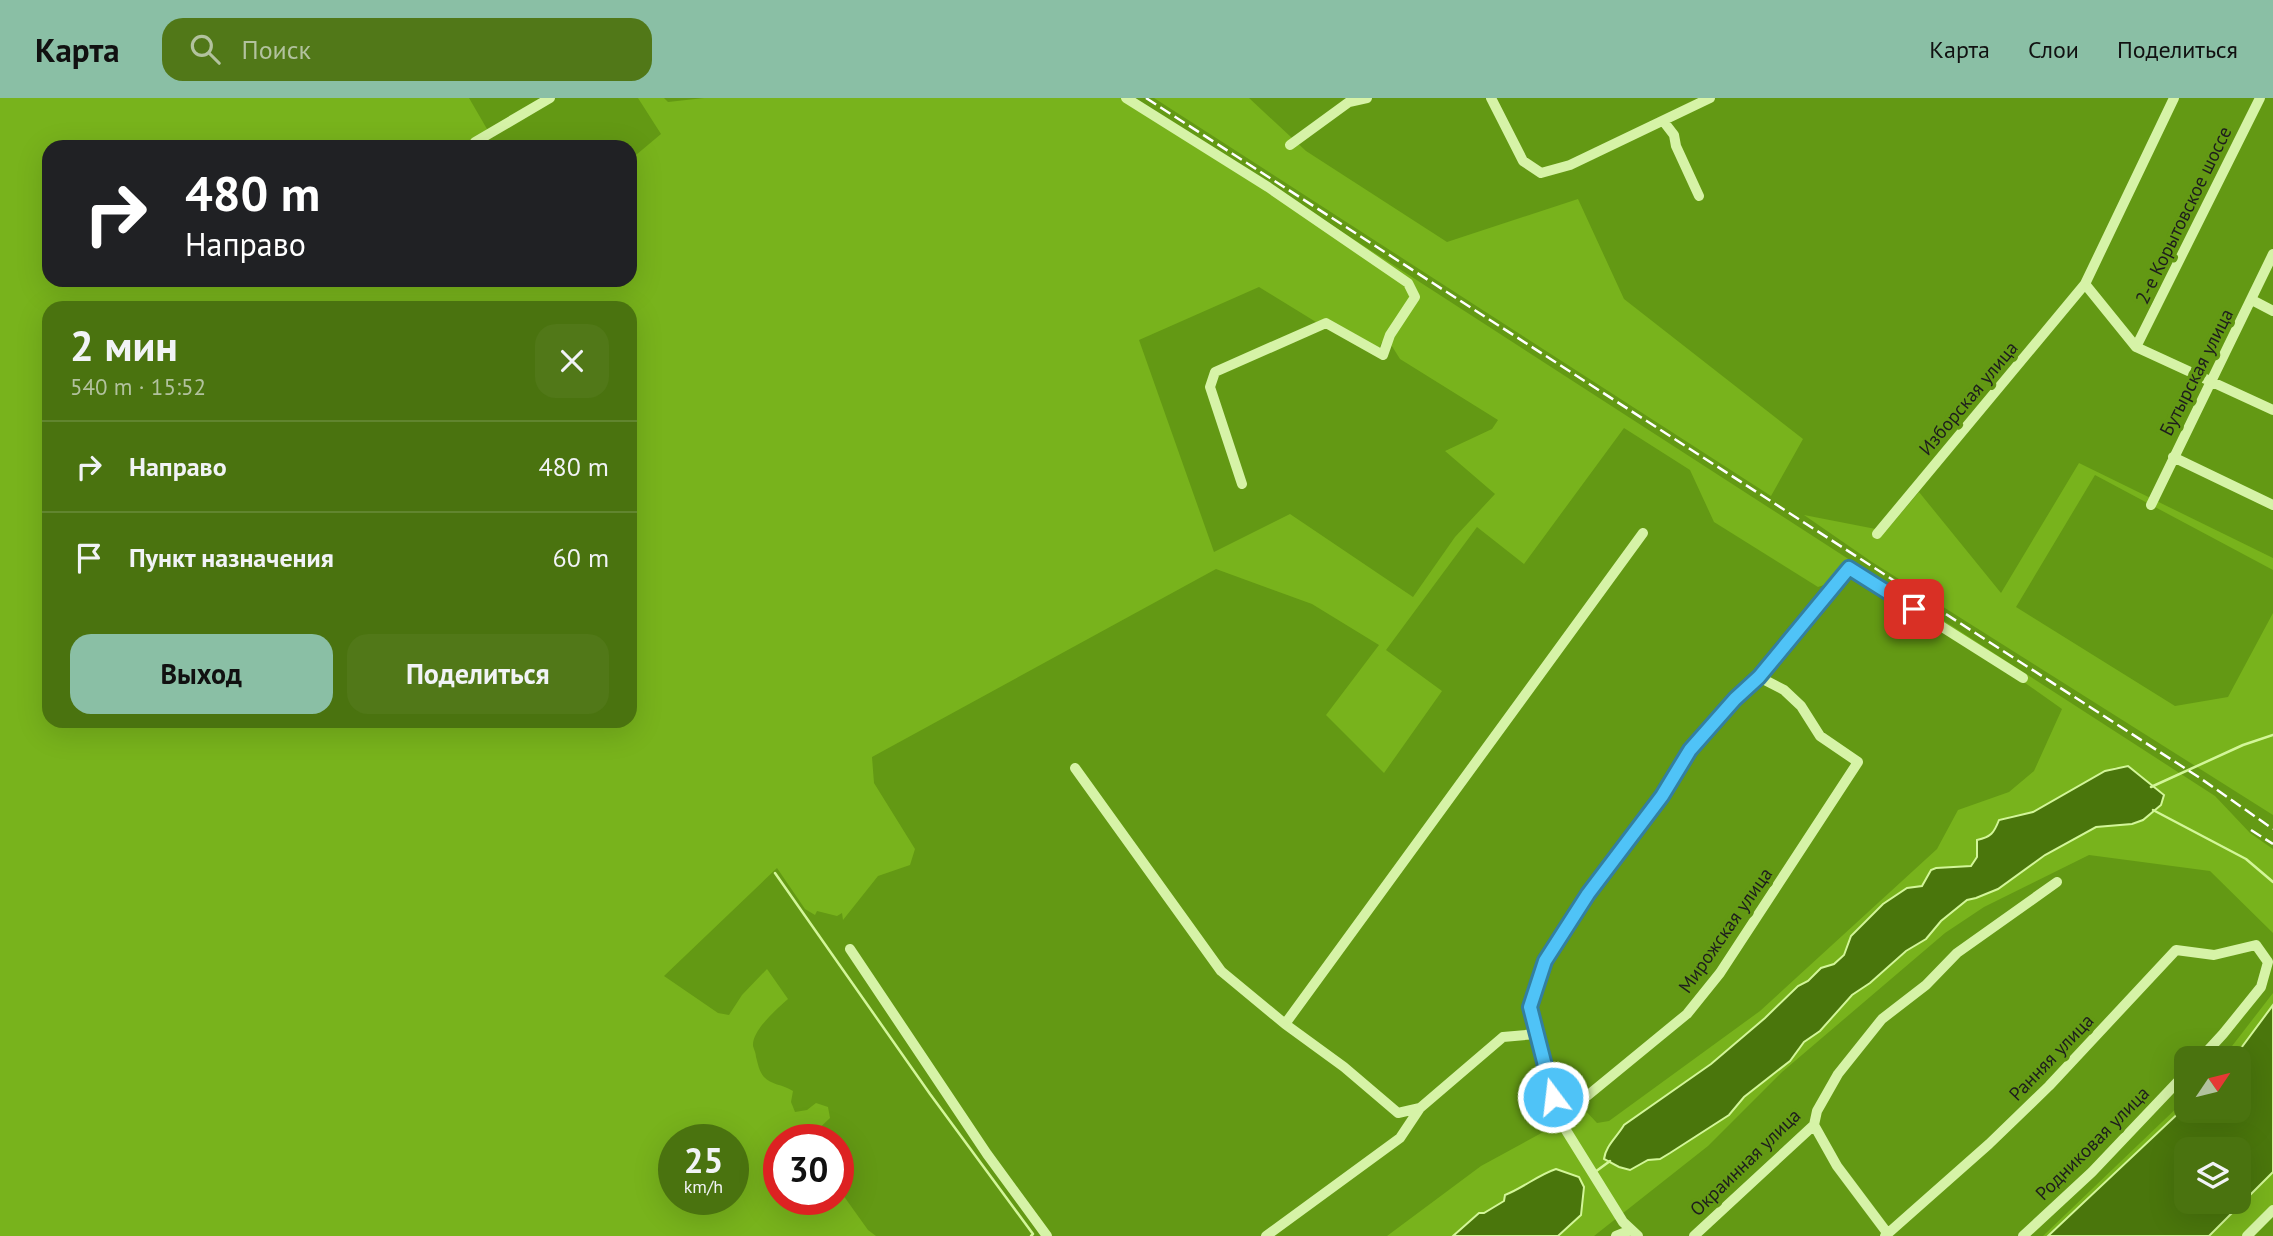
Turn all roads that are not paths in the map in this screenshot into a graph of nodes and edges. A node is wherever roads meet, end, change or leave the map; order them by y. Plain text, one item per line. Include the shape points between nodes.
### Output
1 (550, 98) edge
2 (1126, 98) edge
3 (1367, 98) edge
4 (1491, 98) edge
5 (1710, 98) edge
6 (2174, 98) edge
7 (2260, 98) edge
8 (1664, 122) junction
9 (478, 140) edge
10 (1290, 145) dead end
11 (1699, 196) dead end
12 (2273, 254) edge
13 (2085, 284) junction
14 (2252, 300) junction
15 (2273, 311) edge
16 (2136, 347) junction
17 (2211, 380) junction
18 (2273, 410) edge
19 (2173, 457) junction
20 (1242, 484) dead end
21 (2151, 505) dead end
22 (2273, 506) edge
23 (1643, 533) dead end
24 (1877, 534) dead end
25 (1759, 677) junction
26 (2023, 678) dead end
27 (1075, 768) dead end
28 (2057, 882) dead end
29 (850, 949) dead end
30 (1285, 1024) junction
31 (1536, 1034) junction
32 (2212, 1046) edge
33 (2174, 1086) edge
34 (1420, 1108) junction
35 (1559, 1119) junction
36 (1814, 1125) junction
37 (2273, 1210) edge
38 (1635, 1233) edge
39 (1886, 1235) edge
40 (1047, 1236) edge
41 (1266, 1236) edge
42 (1616, 1236) edge
43 (1694, 1236) edge
44 (2023, 1236) edge
45 (2248, 1236) edge

1 - 9 street
2 - 20 street via 1408,283 1415,297 1390,335 1383,355 1326,323 1215,372 1210,387
3 - 10 street via 1349,102
4 - 8 street via 1523,161 1541,173 1570,165
5 - 8 street
6 - 13 street, Изборская улица
7 - 16 street, 2-е Корытовское шоссе
8 - 11 street
12 - 14 street, Бутырская улица
13 - 16 street
13 - 24 street, Изборская улица
14 - 15 street
14 - 17 street, Бутырская улица
16 - 17 street
17 - 18 street
17 - 19 street, Бутырская улица
19 - 21 street, Бутырская улица
19 - 22 street
23 - 30 street
25 - 26 street via 1849,568
25 - 31 street via 1690,750 1545,961 1530,1007
25 - 35 street, Мирожская улица via 1784,690 1801,706 1820,736 1858,762 1720,973 1687,1014
27 - 30 street via 1221,971
28 - 36 street, Окраинная улица via 1957,953 1926,985 1882,1019 1838,1074 1816,1111
29 - 40 street
30 - 34 street via 1344,1066 1398,1113
31 - 34 street via 1503,1037
31 - 35 street
32 - 39 street, Ранняя улица via 2261,987 2268,962 2256,945 2214,955 2176,950 2049,1086
33 - 44 street, Родниковая улица
34 - 41 street via 1400,1138
35 - 38 street via 1623,1222
36 - 39 street
36 - 43 street, Окраинная улица
37 - 45 street
38 - 42 street

